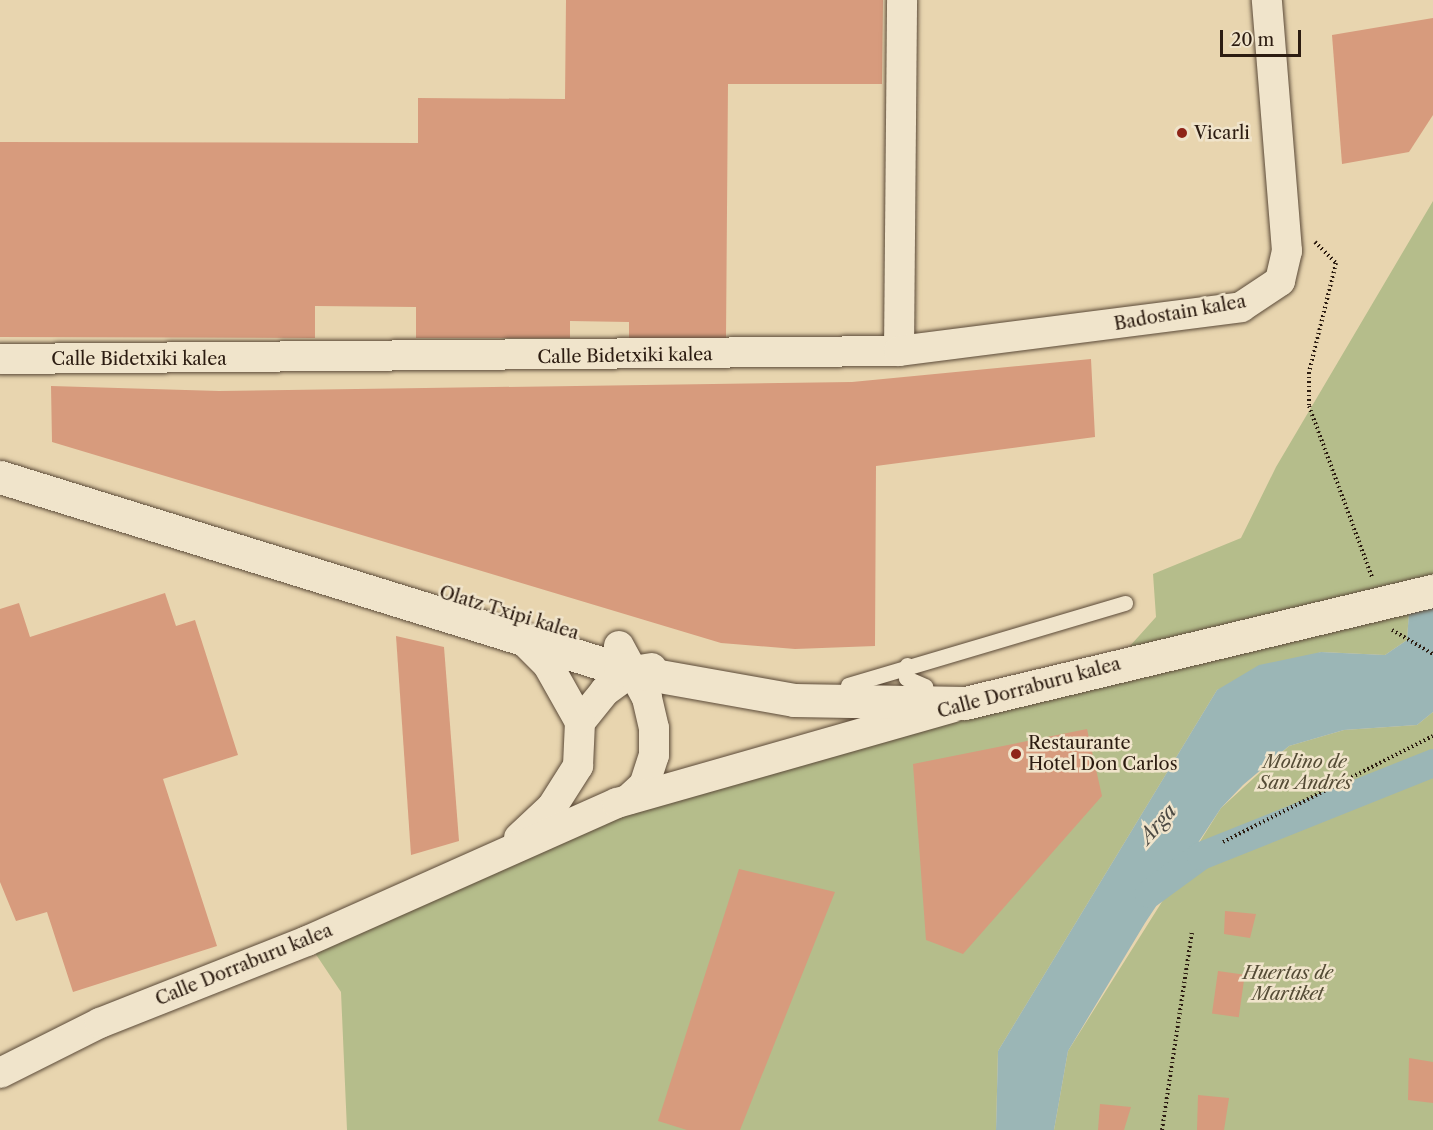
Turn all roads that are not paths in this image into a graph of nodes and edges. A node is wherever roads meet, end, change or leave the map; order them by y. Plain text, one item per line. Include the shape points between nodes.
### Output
1 (902, 0) edge
2 (1267, 0) edge
3 (899, 351) junction
4 (0, 359) edge
5 (0, 459) edge
6 (0, 477) edge
7 (1433, 591) edge
8 (1125, 603) dead end
9 (524, 640) junction
10 (626, 659) junction
11 (916, 675) junction
12 (1032, 686) junction
13 (965, 704) junction
14 (579, 722) junction
15 (578, 766) junction
16 (623, 801) junction
17 (490, 860) junction
18 (0, 1073) edge

1 - 3 street
2 - 3 street, Badostain kalea via 1287,213 1280,281 1241,306
3 - 4 street, Calle Bidetxiki kalea
5 - 10 main road, Olatz Txipi kalea
6 - 9 main road, Olatz Txipi kalea
7 - 12 main road, Calle Dorraburu kalea via 1383,590
8 - 11 lane
9 - 10 main road, Olatz Txipi kalea
9 - 14 street via 548,665
10 - 11 main road, Olatz Txipi kalea via 675,663 703,672 848,685
10 - 13 main road, Olatz Txipi kalea via 794,700
10 - 14 street
10 - 16 street, Calle Dorraburu kalea via 647,698 654,755 644,785
11 - 12 main road, Olatz Txipi kalea
12 - 13 main road, Calle Dorraburu kalea
13 - 16 street, Calle Dorraburu kalea
14 - 15 street
15 - 16 street via 587,788
15 - 17 street, Calle Dorraburu kalea via 552,807
16 - 17 street, Calle Dorraburu kalea
17 - 18 street, Calle Dorraburu kalea via 287,949 100,1023

